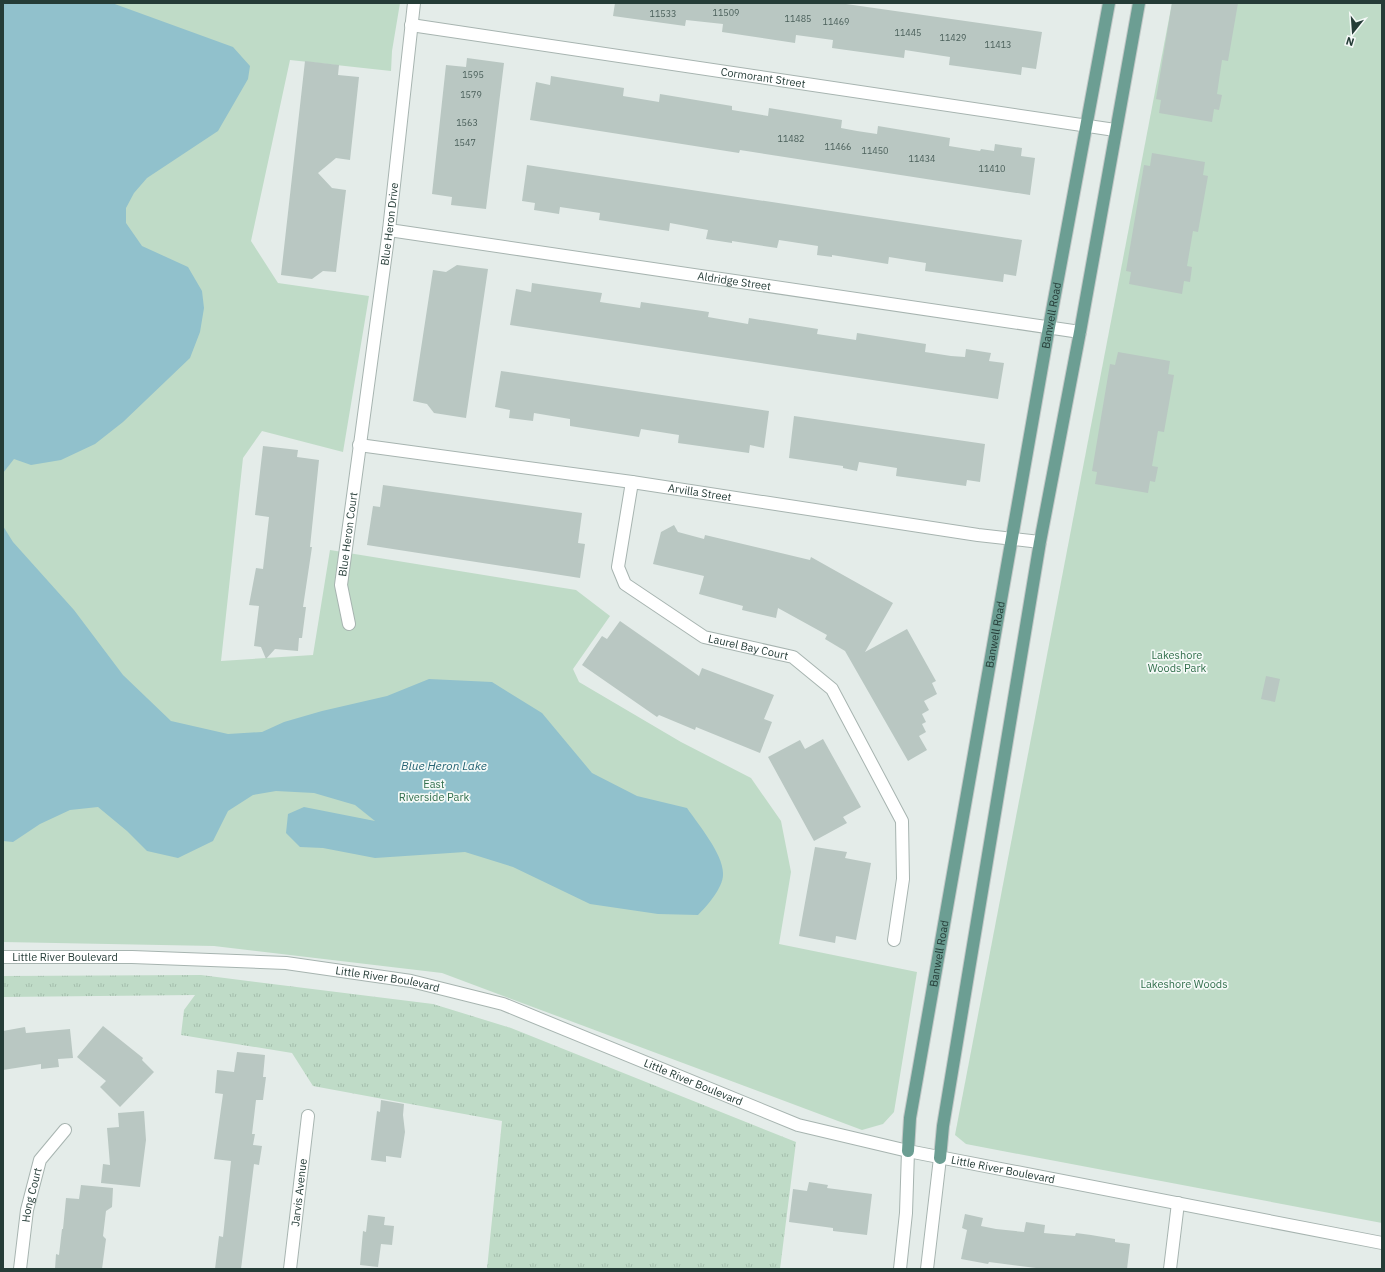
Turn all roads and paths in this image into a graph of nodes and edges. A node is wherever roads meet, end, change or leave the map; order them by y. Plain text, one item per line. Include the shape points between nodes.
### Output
1 (414, 3) edge
2 (1109, 3) edge
3 (1139, 3) edge
4 (411, 25) junction
5 (1086, 125) junction
6 (1115, 130) junction
7 (389, 230) junction
8 (1049, 327) junction
9 (1080, 332) junction
10 (359, 445) junction
11 (632, 482) junction
12 (1012, 539) junction
13 (1040, 542) junction
14 (349, 624) dead end
15 (894, 940) dead end
16 (3, 957) edge
17 (308, 1116) dead end
18 (65, 1130) dead end
19 (908, 1152) junction
20 (940, 1158) junction
21 (1178, 1203) junction
22 (1382, 1243) edge
23 (20, 1269) edge
24 (290, 1269) edge
25 (900, 1269) edge
26 (927, 1269) edge
27 (1170, 1269) edge

1 - 4 street, Blue Heron Drive
2 - 5 main road, Banwell Road
3 - 6 main road
4 - 5 street, Cormorant Street
4 - 7 street, Blue Heron Drive
5 - 6 street, Cormorant Street
5 - 8 main road, Banwell Road
6 - 9 main road
7 - 8 street, Aldridge Street
7 - 10 street, Blue Heron Drive
8 - 9 street, Aldridge Street
8 - 12 main road, Banwell Road
9 - 13 main road
10 - 11 street, Arvilla Street
10 - 14 street, Blue Heron Court via 341,585
11 - 12 street, Arvilla Street
11 - 15 street, Laurel Bay Court via 618,566 625,584 704,637 793,657 832,690 902,822 903,878
12 - 13 street, Arvilla Street
12 - 19 main road, Banwell Road via 910,1118
13 - 20 main road via 943,1126
16 - 19 street, Little River Boulevard via 132,957 286,963 411,981 503,1004 798,1125
17 - 24 street, Jarvis Avenue
18 - 23 street, Hong Court via 40,1160 27,1210
19 - 20 street, Little River Boulevard
19 - 25 street, Banwell Road via 906,1213
20 - 21 street, Little River Boulevard
20 - 26 street
21 - 22 street, Little River Boulevard
21 - 27 street

